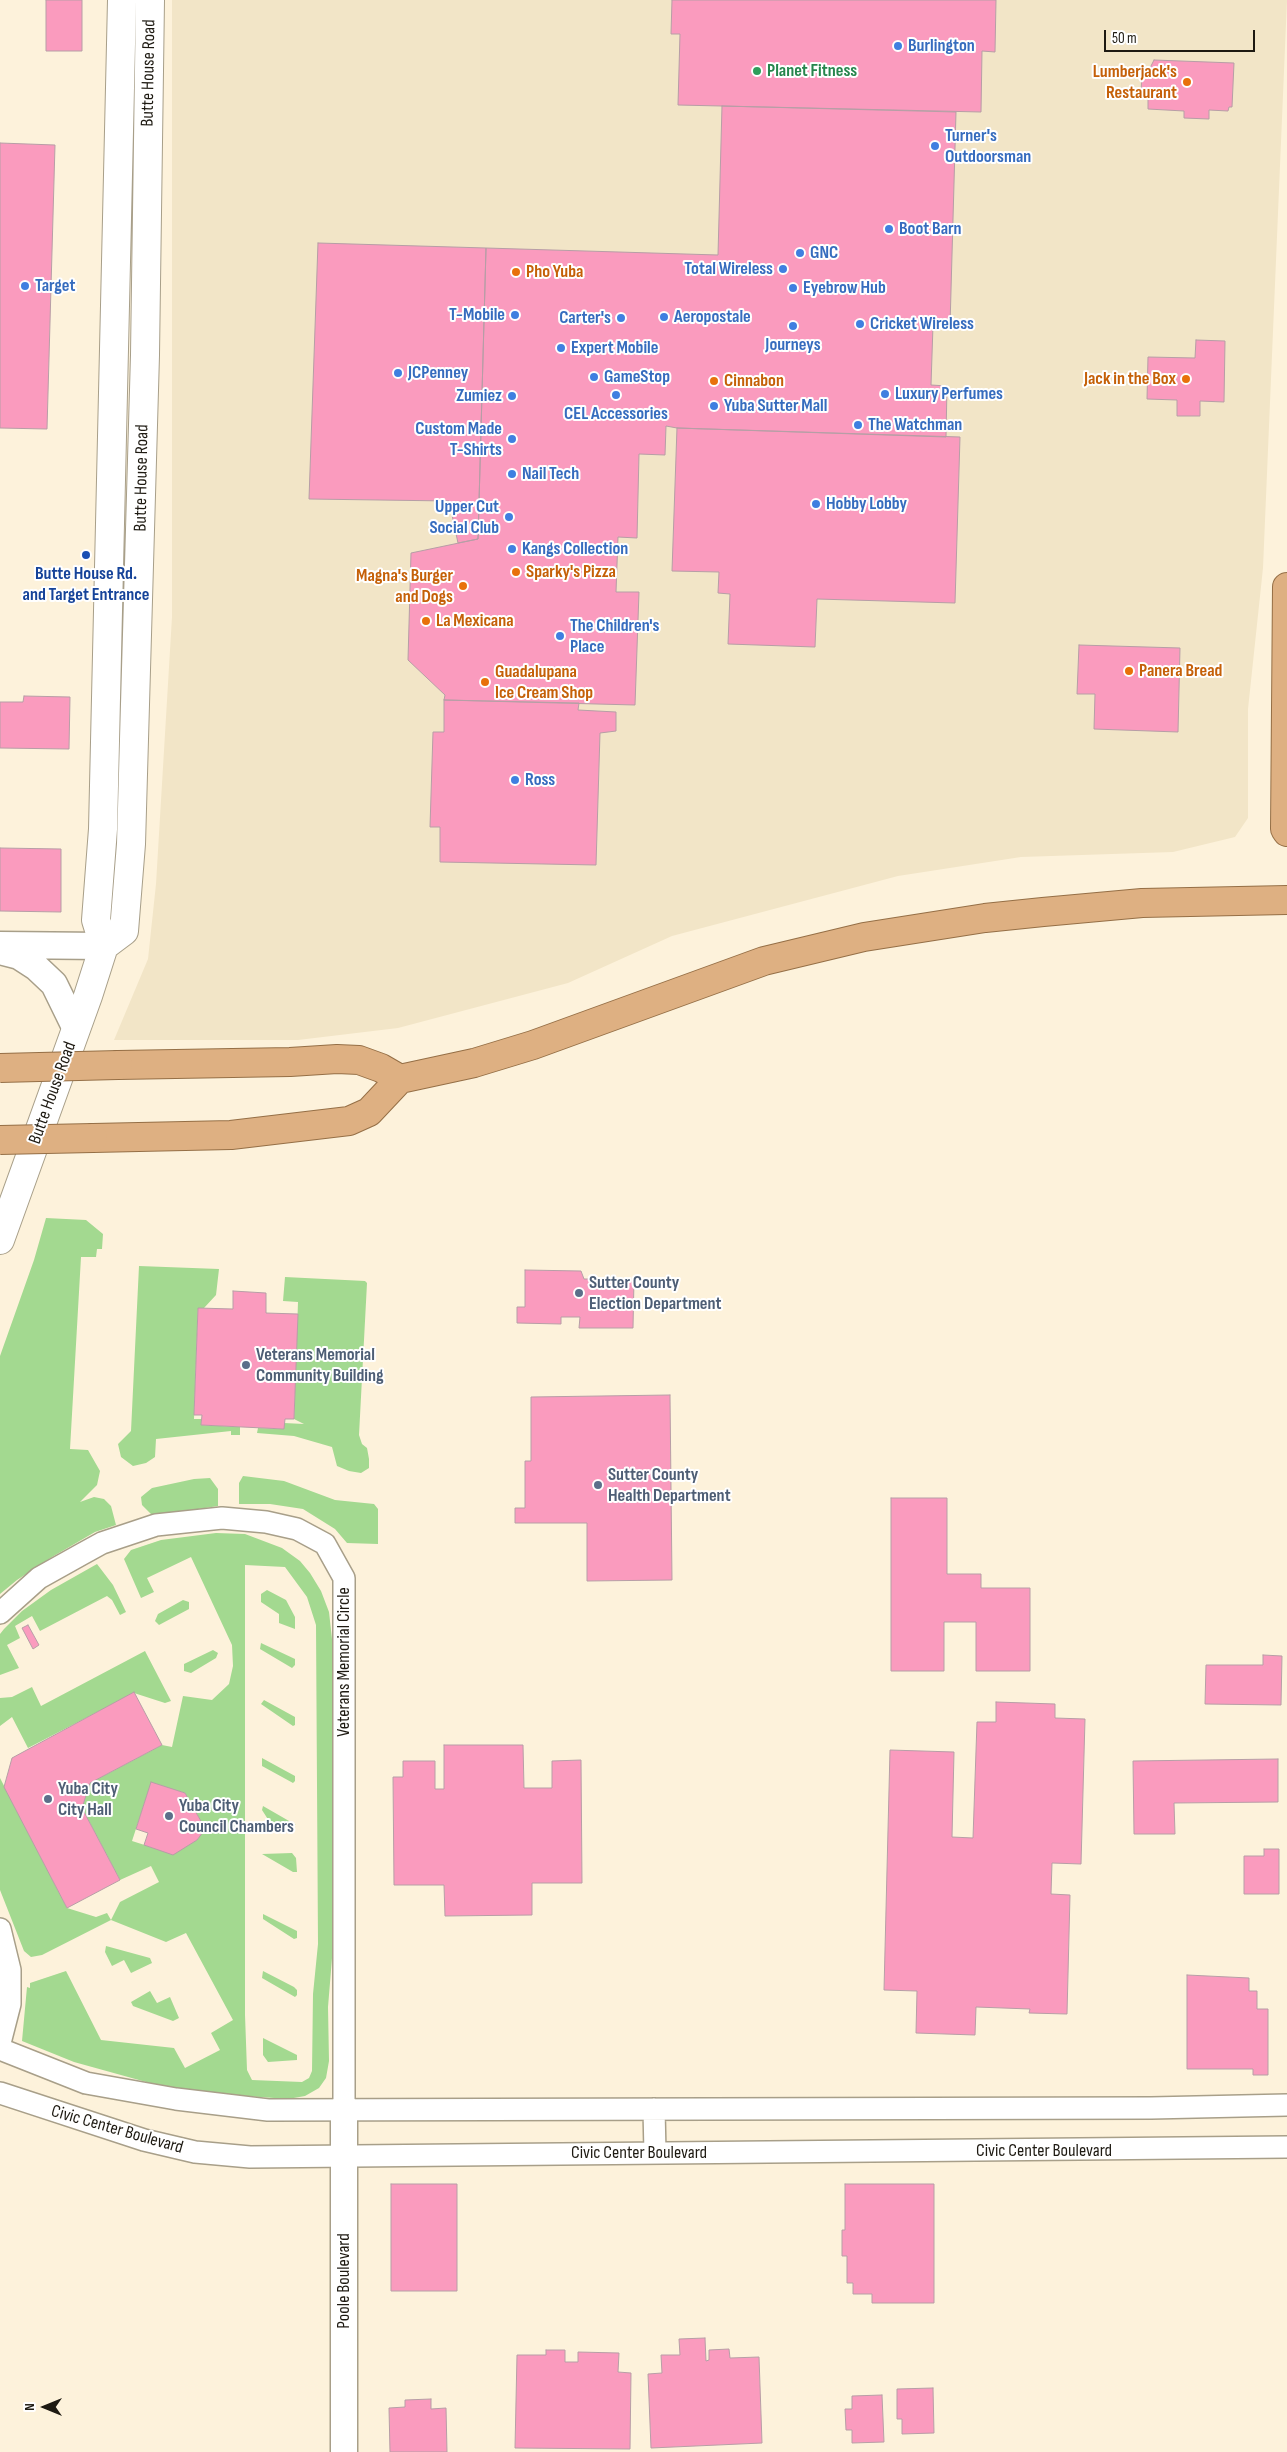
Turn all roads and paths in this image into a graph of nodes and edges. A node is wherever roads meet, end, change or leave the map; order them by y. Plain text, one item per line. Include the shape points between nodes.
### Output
1 (122, 0) edge
2 (150, 0) edge
3 (1287, 587) edge
4 (1287, 832) edge
5 (1287, 900) edge
6 (0, 945) edge
7 (104, 946) junction
8 (0, 951) edge
9 (76, 1029) junction
10 (0, 1068) edge
11 (400, 1079) junction
12 (0, 1140) edge
13 (0, 1240) edge
14 (0, 1613) edge
15 (0, 1928) edge
16 (0, 2043) edge
17 (0, 2049) edge
18 (0, 2093) edge
19 (1287, 2105) edge
20 (344, 2110) junction
21 (654, 2110) junction
22 (1287, 2148) edge
23 (655, 2153) junction
24 (344, 2155) junction
25 (344, 2452) edge

1 - 7 main road, Butte House Road via 103,829 96,920
2 - 7 main road, Butte House Road via 145,355 131,844 124,931
3 - 4 highway
5 - 11 highway via 1142,903 1043,912 928,926 838,943 764,961 533,1045 474,1063
6 - 7 street
7 - 9 main road, Butte House Road
8 - 9 street via 19,956 54,984
9 - 13 main road, Butte House Road
10 - 11 highway, bridge via 337,1059 359,1060
11 - 12 highway, bridge via 369,1112 349,1121 230,1135
14 - 20 street, Veterans Memorial Circle via 39,1578 102,1543 156,1525 222,1518 266,1522 297,1529 325,1544 344,1578
15 - 16 street via 10,1970 10,2004
17 - 20 street, Civic Center Boulevard via 86,2083 176,2099 268,2110
18 - 24 street, Civic Center Boulevard via 144,2140 195,2152 250,2157
19 - 21 street, Civic Center Boulevard
20 - 21 street, Civic Center Boulevard
20 - 24 street, Poole Boulevard
21 - 23 street
22 - 23 street, Civic Center Boulevard
23 - 24 street, Civic Center Boulevard
24 - 25 street, Poole Boulevard

